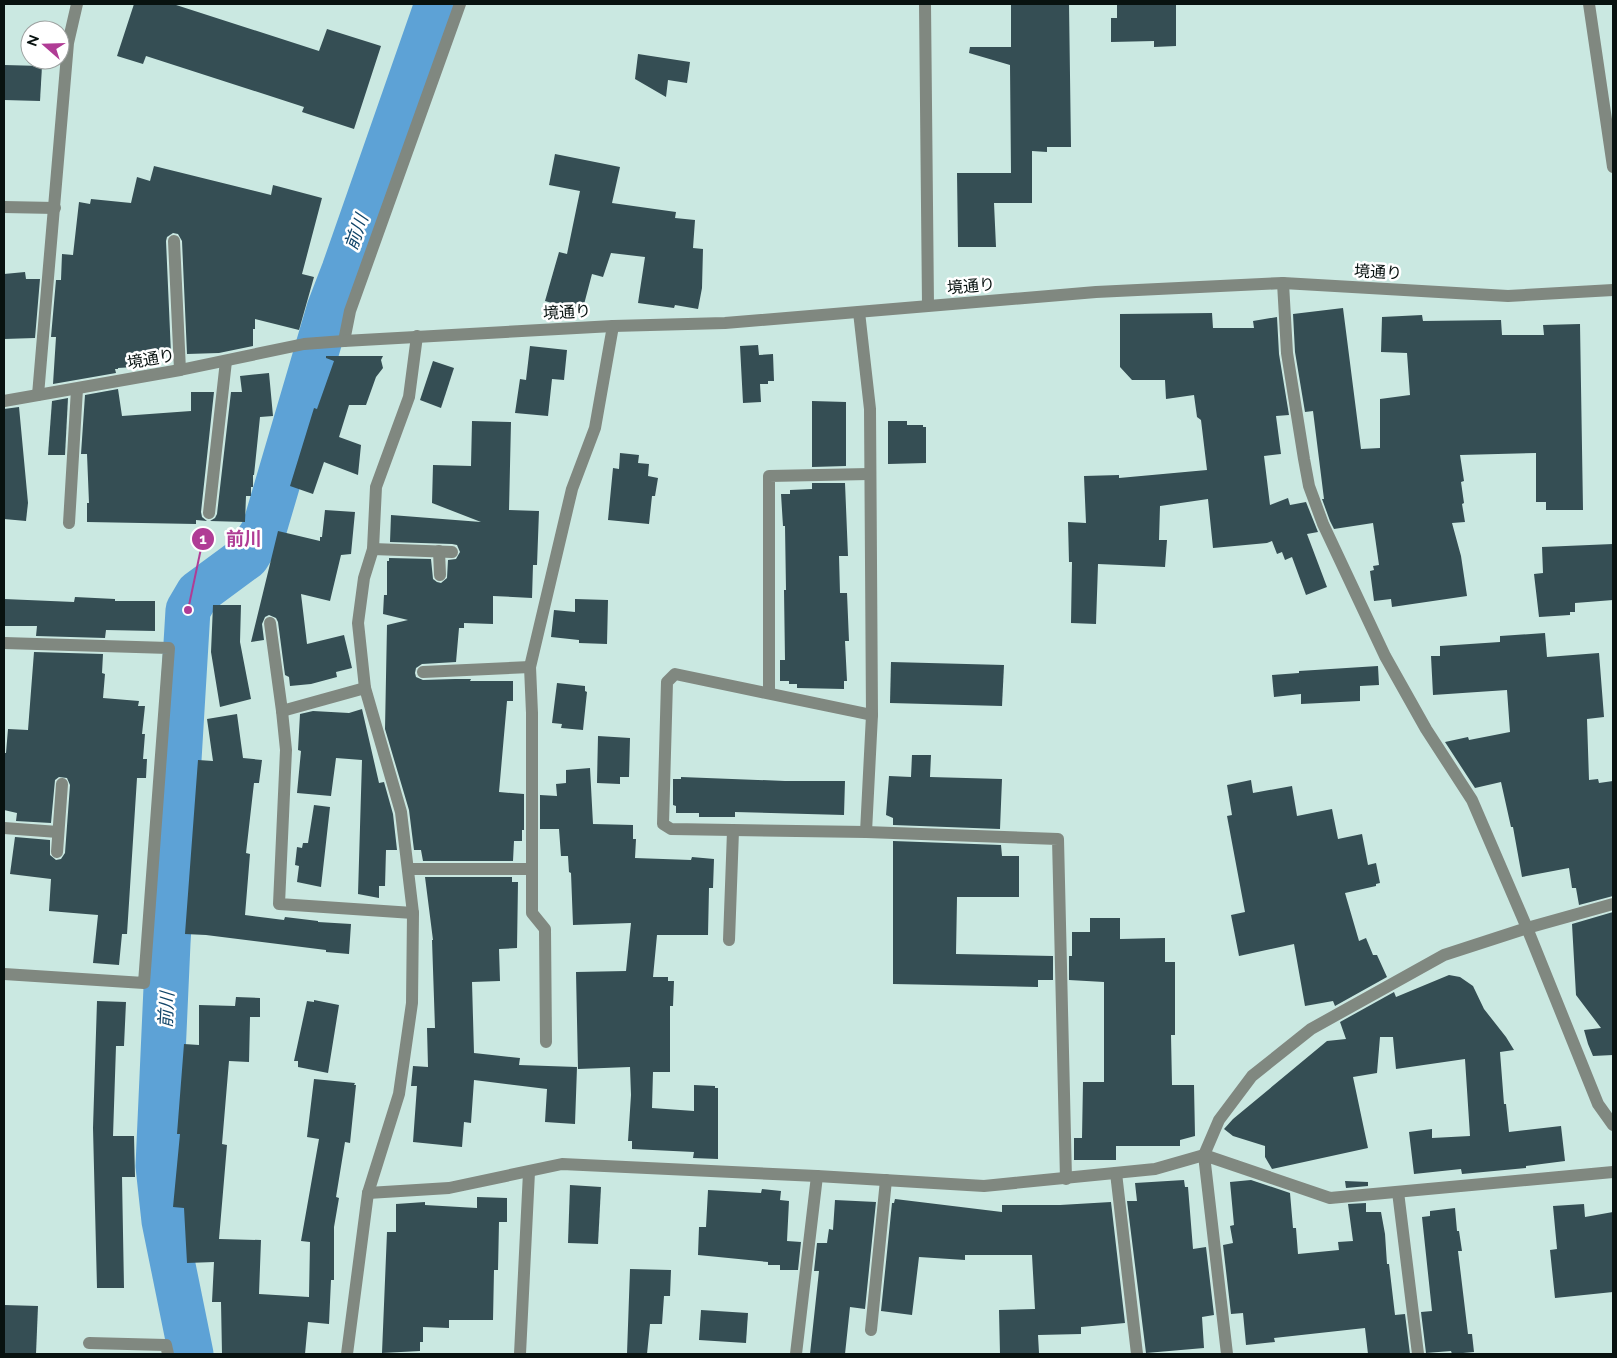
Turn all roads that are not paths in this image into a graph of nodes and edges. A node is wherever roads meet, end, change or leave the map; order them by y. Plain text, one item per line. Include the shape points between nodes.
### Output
1 (77, 4) edge
2 (460, 4) edge
3 (925, 4) edge
4 (1591, 4) edge
5 (1612, 148) edge
6 (1613, 167) edge
7 (4, 207) edge
8 (55, 208) junction
9 (174, 241) dead end
10 (1283, 283) junction
11 (1613, 290) edge
12 (928, 305) junction
13 (859, 312) junction
14 (613, 326) junction
15 (417, 336) junction
16 (338, 341) junction
17 (226, 361) junction
18 (180, 370) junction
19 (77, 389) junction
20 (38, 395) junction
21 (4, 401) edge
22 (869, 474) junction
23 (209, 513) dead end
24 (69, 523) dead end
25 (373, 548) junction
26 (439, 552) junction
27 (452, 552) dead end
28 (440, 575) dead end
29 (270, 623) dead end
30 (4, 643) edge
31 (530, 667) junction
32 (423, 672) dead end
33 (365, 688) junction
34 (769, 693) junction
35 (282, 711) junction
36 (872, 715) junction
37 (62, 784) dead end
38 (4, 828) edge
39 (733, 831) junction
40 (58, 832) junction
41 (866, 832) junction
42 (57, 852) dead end
43 (408, 869) junction
44 (532, 869) junction
45 (1613, 904) edge
46 (413, 913) junction
47 (1527, 928) junction
48 (729, 940) dead end
49 (4, 974) edge
50 (546, 1042) dead end
51 (1613, 1125) edge
52 (1204, 1155) junction
53 (529, 1172) junction
54 (1613, 1172) edge
55 (1116, 1174) junction
56 (816, 1176) junction
57 (1066, 1179) junction
58 (886, 1180) junction
59 (1398, 1192) junction
60 (368, 1193) junction
61 (870, 1330) dead end
62 (89, 1343) dead end
63 (168, 1354) edge
64 (347, 1354) edge
65 (520, 1354) edge
66 (796, 1354) edge
67 (1137, 1354) edge
68 (1227, 1354) edge
69 (1418, 1354) edge

1 - 8 street via 68,43
2 - 16 street
3 - 12 street
4 - 5 street
5 - 6 street
7 - 8 street
8 - 20 street
9 - 18 street
10 - 11 street, 境通り via 1508,296
10 - 12 street, 境通り via 1096,292
10 - 47 street via 1287,353 1304,458 1309,486 1323,524 1385,656 1426,729 1472,800
12 - 13 street, 境通り
13 - 14 street, 境通り via 725,323
13 - 22 street via 870,409
14 - 15 street, 境通り
14 - 31 street via 595,428 572,489
15 - 16 street, 境通り
15 - 25 street via 409,397 376,487
16 - 17 street, 境通り via 304,344
17 - 18 street, 境通り
17 - 23 street
18 - 19 street, 境通り
19 - 20 street, 境通り
19 - 24 street
20 - 21 street, 境通り
22 - 34 street via 769,476
22 - 36 street
25 - 26 street
25 - 33 street via 364,578 358,623
26 - 27 street
26 - 28 street
29 - 35 street
30 - 49 street via 169,648 144,982
31 - 32 street
31 - 44 street
33 - 35 street
33 - 43 street via 402,812
34 - 36 street
34 - 39 street via 676,674 667,682 663,824 670,829
35 - 46 street via 286,750 279,904
36 - 41 street
37 - 40 street
38 - 40 street
39 - 41 street
39 - 48 street
40 - 42 street
41 - 57 street via 1058,838
43 - 44 street
43 - 46 street
44 - 50 street via 532,912 546,929
45 - 47 street
46 - 60 street via 412,1003 399,1094
47 - 51 street via 1598,1104
47 - 52 street via 1444,955 1312,1029 1252,1076 1219,1120
52 - 55 street via 1155,1169
52 - 59 street via 1330,1198
52 - 68 street
53 - 56 street via 570,1164
53 - 60 street via 449,1188
53 - 65 street
54 - 59 street
55 - 57 street
55 - 67 street
56 - 58 street
56 - 66 street
57 - 58 street via 984,1186
58 - 61 street
59 - 69 street
60 - 64 street
62 - 63 street via 166,1345

